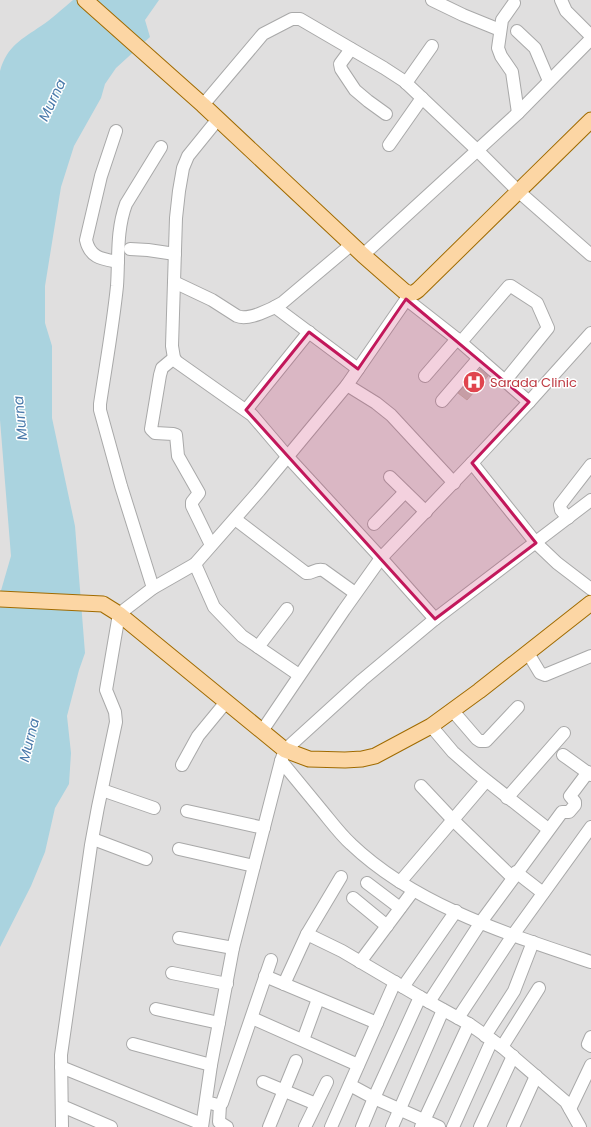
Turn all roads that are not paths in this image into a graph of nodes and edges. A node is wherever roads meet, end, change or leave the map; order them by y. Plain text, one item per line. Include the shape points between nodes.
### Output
1 (85, 0) edge
2 (432, 0) edge
3 (562, 0) edge
4 (514, 3) dead end
5 (500, 30) junction
6 (517, 31) dead end
7 (591, 38) edge
8 (432, 46) dead end
9 (350, 49) junction
10 (550, 81) junction
11 (406, 83) junction
12 (422, 98) junction
13 (204, 105) junction
14 (518, 113) junction
15 (386, 114) dead end
16 (218, 119) junction
17 (588, 128) edge
18 (116, 131) dead end
19 (389, 145) dead end
20 (161, 147) dead end
21 (478, 151) junction
22 (518, 191) junction
23 (352, 244) junction
24 (130, 249) dead end
25 (175, 254) junction
26 (363, 255) junction
27 (591, 255) edge
28 (118, 262) junction
29 (174, 282) junction
30 (408, 296) junction
31 (275, 307) junction
32 (309, 332) junction
33 (591, 333) edge
34 (459, 340) junction
35 (174, 358) junction
36 (479, 358) junction
37 (358, 369) junction
38 (425, 376) dead end
39 (505, 381) junction
40 (347, 385) junction
41 (442, 401) dead end
42 (529, 402) junction
43 (246, 410) junction
44 (287, 456) junction
45 (472, 463) junction
46 (591, 464) edge
47 (390, 477) dead end
48 (454, 482) junction
49 (405, 492) junction
50 (591, 500) edge
51 (426, 512) junction
52 (568, 518) junction
53 (235, 519) junction
54 (374, 524) dead end
55 (536, 543) junction
56 (211, 545) junction
57 (381, 558) junction
58 (195, 564) junction
59 (153, 588) junction
60 (591, 589) edge
61 (355, 593) junction
62 (0, 599) edge
63 (591, 604) edge
64 (287, 609) dead end
65 (119, 614) junction
66 (435, 619) junction
67 (258, 647) junction
68 (528, 653) junction
69 (591, 656) edge
70 (299, 675) junction
71 (226, 702) junction
72 (518, 707) dead end
73 (452, 710) junction
74 (431, 726) junction
75 (262, 731) junction
76 (564, 733) dead end
77 (563, 755) dead end
78 (283, 756) junction
79 (182, 765) dead end
80 (589, 774) edge
81 (486, 781) junction
82 (421, 786) dead end
83 (102, 790) junction
84 (507, 798) junction
85 (154, 808) dead end
86 (187, 811) dead end
87 (453, 820) junction
88 (591, 827) edge
89 (264, 828) junction
90 (548, 829) junction
91 (93, 839) junction
92 (179, 849) dead end
93 (146, 859) dead end
94 (254, 866) junction
95 (514, 875) junction
96 (341, 877) dead end
97 (400, 882) junction
98 (367, 883) dead end
99 (413, 891) junction
100 (543, 893) junction
101 (353, 898) dead end
102 (400, 908) junction
103 (456, 911) junction
104 (481, 922) junction
105 (386, 926) junction
106 (307, 934) junction
107 (513, 935) junction
108 (179, 938) dead end
109 (533, 942) junction
110 (234, 948) junction
111 (271, 960) dead end
112 (360, 962) junction
113 (591, 962) edge
114 (172, 973) dead end
115 (265, 976) junction
116 (227, 984) junction
117 (284, 984) junction
118 (399, 985) junction
119 (539, 988) dead end
120 (318, 998) junction
121 (424, 1000) junction
122 (156, 1009) dead end
123 (443, 1010) junction
124 (252, 1018) junction
125 (464, 1021) junction
126 (219, 1023) junction
127 (377, 1024) junction
128 (591, 1037) edge
129 (303, 1040) junction
130 (493, 1041) junction
131 (132, 1044) dead end
132 (591, 1046) edge
133 (513, 1056) junction
134 (296, 1061) dead end
135 (211, 1065) junction
136 (358, 1065) junction
137 (591, 1065) edge
138 (61, 1067) junction
139 (536, 1076) junction
140 (263, 1082) dead end
141 (327, 1082) dead end
142 (350, 1085) junction
143 (284, 1091) junction
144 (374, 1098) junction
145 (206, 1102) junction
146 (316, 1104) junction
147 (220, 1105) junction
148 (62, 1106) junction
149 (570, 1109) junction
150 (399, 1110) junction
151 (423, 1124) edge
152 (202, 1126) edge
153 (62, 1127) edge
154 (111, 1127) edge
155 (227, 1127) edge
156 (269, 1127) edge
157 (305, 1127) edge
158 (331, 1127) edge
159 (362, 1127) edge
160 (392, 1127) edge
161 (438, 1127) edge
162 (453, 1127) edge
163 (480, 1127) edge
164 (515, 1127) edge
165 (580, 1127) edge

1 - 13 main road
2 - 5 street
3 - 7 street via 566,11
4 - 5 street via 502,20
5 - 14 street via 499,52 512,72
6 - 10 street via 535,48
7 - 10 street
8 - 11 street
9 - 11 street
9 - 13 street via 300,20 292,19 259,37
9 - 15 street via 340,64 341,69 355,90
10 - 14 street
11 - 12 street
12 - 19 street
12 - 21 street
13 - 16 main road
14 - 21 street
16 - 23 main road
16 - 25 street via 188,156 183,168 178,191
17 - 22 main road
18 - 28 street via 101,176 86,240 97,257
20 - 28 street via 126,204 119,235
21 - 22 street
21 - 26 street
22 - 27 street
22 - 30 main road via 418,290
23 - 26 main road
23 - 31 street
24 - 25 street
25 - 29 street
26 - 30 main road
28 - 59 street via 100,410
29 - 31 street via 212,300 241,318
29 - 35 street
30 - 34 street
30 - 37 street
31 - 32 street
32 - 37 street
32 - 43 street
33 - 42 street
34 - 36 street
34 - 38 street
34 - 39 street via 508,286 537,303 548,328
35 - 43 street
35 - 56 street via 162,368 151,429 155,433 176,435 178,456 199,493 192,506
36 - 39 street
36 - 41 street
37 - 40 street
39 - 42 street
40 - 44 street
40 - 48 street via 391,415
42 - 45 street
43 - 44 street
44 - 53 street
44 - 57 street
45 - 48 street
45 - 55 street
46 - 52 street via 560,504 561,510
47 - 49 street
48 - 51 street
49 - 51 street
49 - 54 street
50 - 52 street
51 - 57 street
52 - 55 street
53 - 56 street
53 - 61 street via 306,573 317,569 323,570
55 - 60 street
55 - 66 street
56 - 58 street
57 - 61 street
57 - 66 street
58 - 59 street
58 - 67 street via 214,608 242,636
59 - 65 street
61 - 70 street
62 - 65 main road via 103,604
63 - 68 main road
64 - 67 street
65 - 71 main road
65 - 83 street via 106,690 115,712 116,722
66 - 78 street via 362,680
67 - 70 street
68 - 69 street via 540,673 545,675
68 - 73 main road
70 - 75 street
71 - 75 main road
71 - 79 street via 198,736
72 - 73 street via 486,741 477,739
73 - 74 main road
74 - 78 main road via 375,756 362,759 309,759
74 - 81 street via 453,752
75 - 78 main road
76 - 84 street
77 - 80 street
78 - 89 street
78 - 97 street via 351,844
80 - 90 street via 570,796 575,805 569,812 562,812
81 - 84 street
81 - 87 street
82 - 87 street
83 - 85 street
83 - 91 street
84 - 90 street
86 - 89 street
87 - 95 street
87 - 97 street
88 - 100 street
89 - 94 street
90 - 95 street
91 - 93 street
91 - 138 street via 73,965
92 - 94 street
94 - 110 street
95 - 100 street
95 - 104 street
96 - 106 street
97 - 99 street
98 - 102 street
99 - 102 street
99 - 103 street
100 - 107 street
101 - 105 street
102 - 105 street
103 - 104 street
103 - 118 street
104 - 107 street
104 - 121 street
105 - 112 street
106 - 112 street
106 - 117 street
107 - 109 street
107 - 125 street
108 - 110 street
109 - 113 street
109 - 130 street
110 - 116 street
111 - 115 street
112 - 118 street
114 - 116 street
115 - 117 street
115 - 124 street
116 - 126 street
117 - 120 street
118 - 121 street
118 - 127 street
119 - 130 street
120 - 127 street
120 - 129 street
121 - 123 street
121 - 144 street
122 - 126 street
123 - 125 street
123 - 150 street
124 - 129 street
124 - 147 street
125 - 130 street
125 - 151 street
126 - 135 street
127 - 136 street
128 - 132 street via 588,1044
129 - 136 street
130 - 133 street
130 - 162 street
131 - 135 street
133 - 139 street
133 - 163 street
134 - 143 street
135 - 145 street
136 - 142 street
137 - 149 street
138 - 148 street
138 - 152 street
139 - 149 street via 566,1102
139 - 164 street
140 - 143 street
141 - 146 street
142 - 144 street
142 - 158 street
143 - 146 street
143 - 156 street
144 - 150 street
144 - 159 street
145 - 147 street
145 - 152 street
146 - 157 street
147 - 155 street via 219,1122
148 - 153 street
148 - 154 street
149 - 165 street
150 - 151 street
150 - 160 street
151 - 161 street

